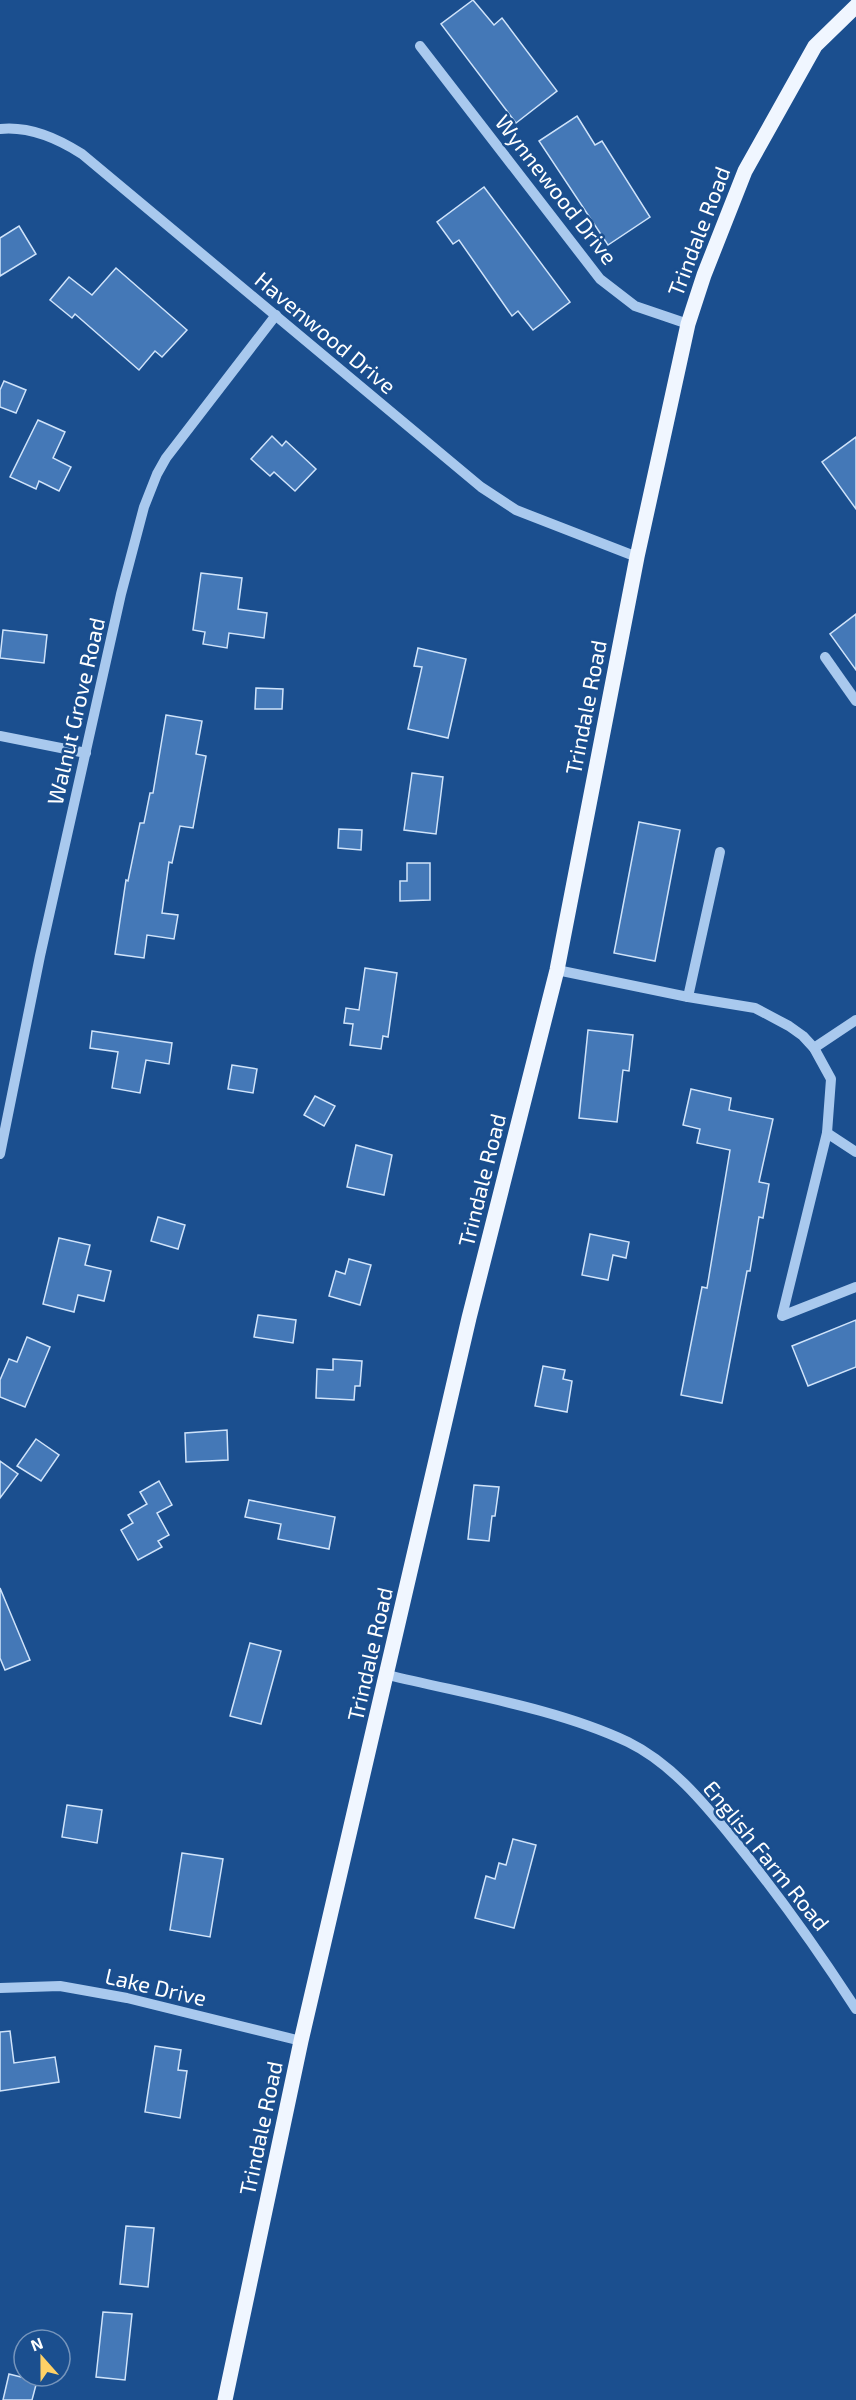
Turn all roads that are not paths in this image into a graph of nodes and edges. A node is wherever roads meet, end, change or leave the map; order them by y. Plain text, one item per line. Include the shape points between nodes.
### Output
1 (856, 6) edge
2 (420, 46) dead end
3 (0, 129) edge
4 (276, 315) junction
5 (688, 324) junction
6 (637, 557) junction
7 (825, 657) dead end
8 (856, 701) edge
9 (0, 736) edge
10 (86, 753) junction
11 (720, 852) dead end
12 (557, 970) junction
13 (688, 997) junction
14 (856, 1020) edge
15 (814, 1048) junction
16 (3, 1133) edge
17 (827, 1133) junction
18 (856, 1152) edge
19 (0, 1154) edge
20 (856, 1287) edge
21 (387, 1675) junction
22 (0, 1988) edge
23 (856, 2009) edge
24 (301, 2041) junction
25 (225, 2400) edge

1 - 5 main road, Trindale Road via 815,46 745,171
2 - 5 street, Wynnewood Drive via 600,279 635,306
3 - 4 street, Havenwood Drive via 33,131 82,154
4 - 6 street, Havenwood Drive via 489,492 516,510
4 - 10 street, Walnut Grove Road via 186,429 157,474 121,594
5 - 6 main road, Trindale Road
6 - 12 main road, Trindale Road
7 - 8 street
9 - 10 street
10 - 16 street, Walnut Grove Road
11 - 13 street
12 - 13 street
12 - 21 main road, Trindale Road via 469,1318
13 - 15 street via 755,1008 789,1026
14 - 15 street
15 - 17 street via 831,1079
16 - 19 street, Walnut Grove Road
17 - 18 street
17 - 20 street via 782,1316
21 - 23 street, English Farm Road via 587,1725 630,1743 660,1763 712,1813 757,1869
21 - 24 main road, Trindale Road
22 - 24 street, Lake Drive via 60,1986
24 - 25 main road, Trindale Road

